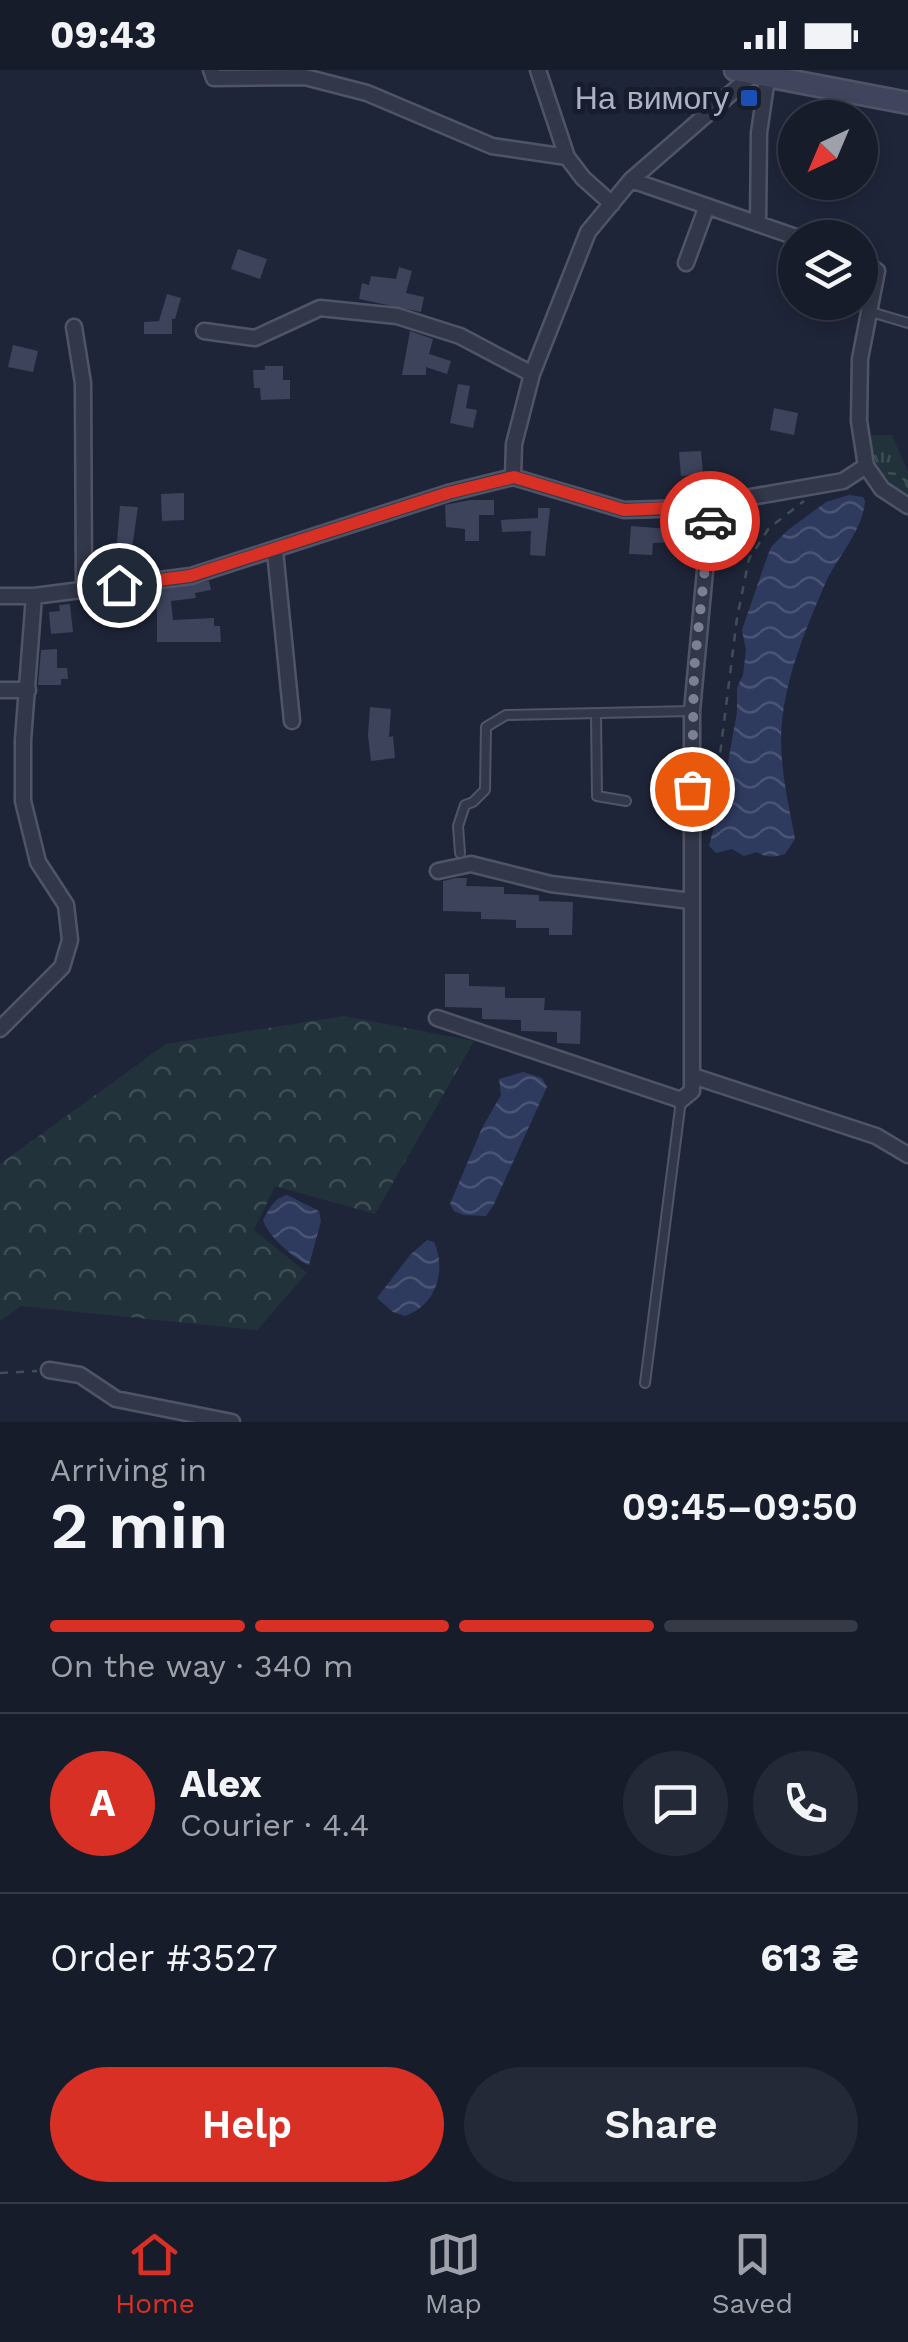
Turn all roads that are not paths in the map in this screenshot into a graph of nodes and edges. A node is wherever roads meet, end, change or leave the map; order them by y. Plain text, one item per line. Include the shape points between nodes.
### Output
1 (211, 70) edge
2 (538, 70) edge
3 (752, 73) edge
4 (908, 103) edge
5 (567, 156) junction
6 (632, 180) junction
7 (612, 204) junction
8 (707, 206) junction
9 (758, 224) junction
10 (778, 231) edge
11 (686, 264) dead end
12 (878, 314) edge
13 (870, 320) edge
14 (908, 324) edge
15 (74, 327) dead end
16 (204, 331) dead end
17 (532, 374) junction
18 (869, 472) junction
19 (514, 477) junction
20 (711, 506) junction
21 (908, 506) edge
22 (275, 551) junction
23 (84, 589) junction
24 (0, 596) edge
25 (34, 596) junction
26 (0, 690) edge
27 (28, 690) junction
28 (692, 711) junction
29 (596, 714) junction
30 (292, 721) dead end
31 (626, 800) dead end
32 (460, 853) dead end
33 (438, 871) dead end
34 (691, 901) junction
35 (437, 1018) dead end
36 (0, 1029) edge
37 (694, 1076) junction
38 (681, 1100) junction
39 (908, 1155) edge
40 (49, 1370) road end
41 (644, 1383) dead end
42 (232, 1422) edge

1 - 5 street via 214,78 305,77 367,94 492,146
2 - 5 street
3 - 4 street
3 - 6 street
3 - 9 street
5 - 7 street
6 - 7 street
6 - 8 street
7 - 17 street via 588,232
8 - 9 street
8 - 11 street
9 - 10 street
12 - 14 lane
13 - 18 street via 860,359 859,421
15 - 23 street via 83,384
16 - 17 street via 255,338 320,308 397,316 460,336
17 - 19 street via 514,444
18 - 20 street
18 - 21 street
19 - 20 street via 624,510
19 - 22 street
20 - 28 street
22 - 23 street via 190,576
22 - 30 street
23 - 25 street
24 - 25 street
25 - 27 street
26 - 27 street
27 - 36 street via 23,801 38,862 66,905 70,940 62,966
28 - 29 lane
28 - 34 street
29 - 31 lane via 597,796
29 - 32 lane via 506,716 486,728 485,790 459,816
33 - 34 street via 472,864 567,887
34 - 37 street
35 - 38 street
37 - 38 street via 692,1091
37 - 39 street via 876,1136
38 - 41 lane
40 - 42 street via 80,1375 116,1398

